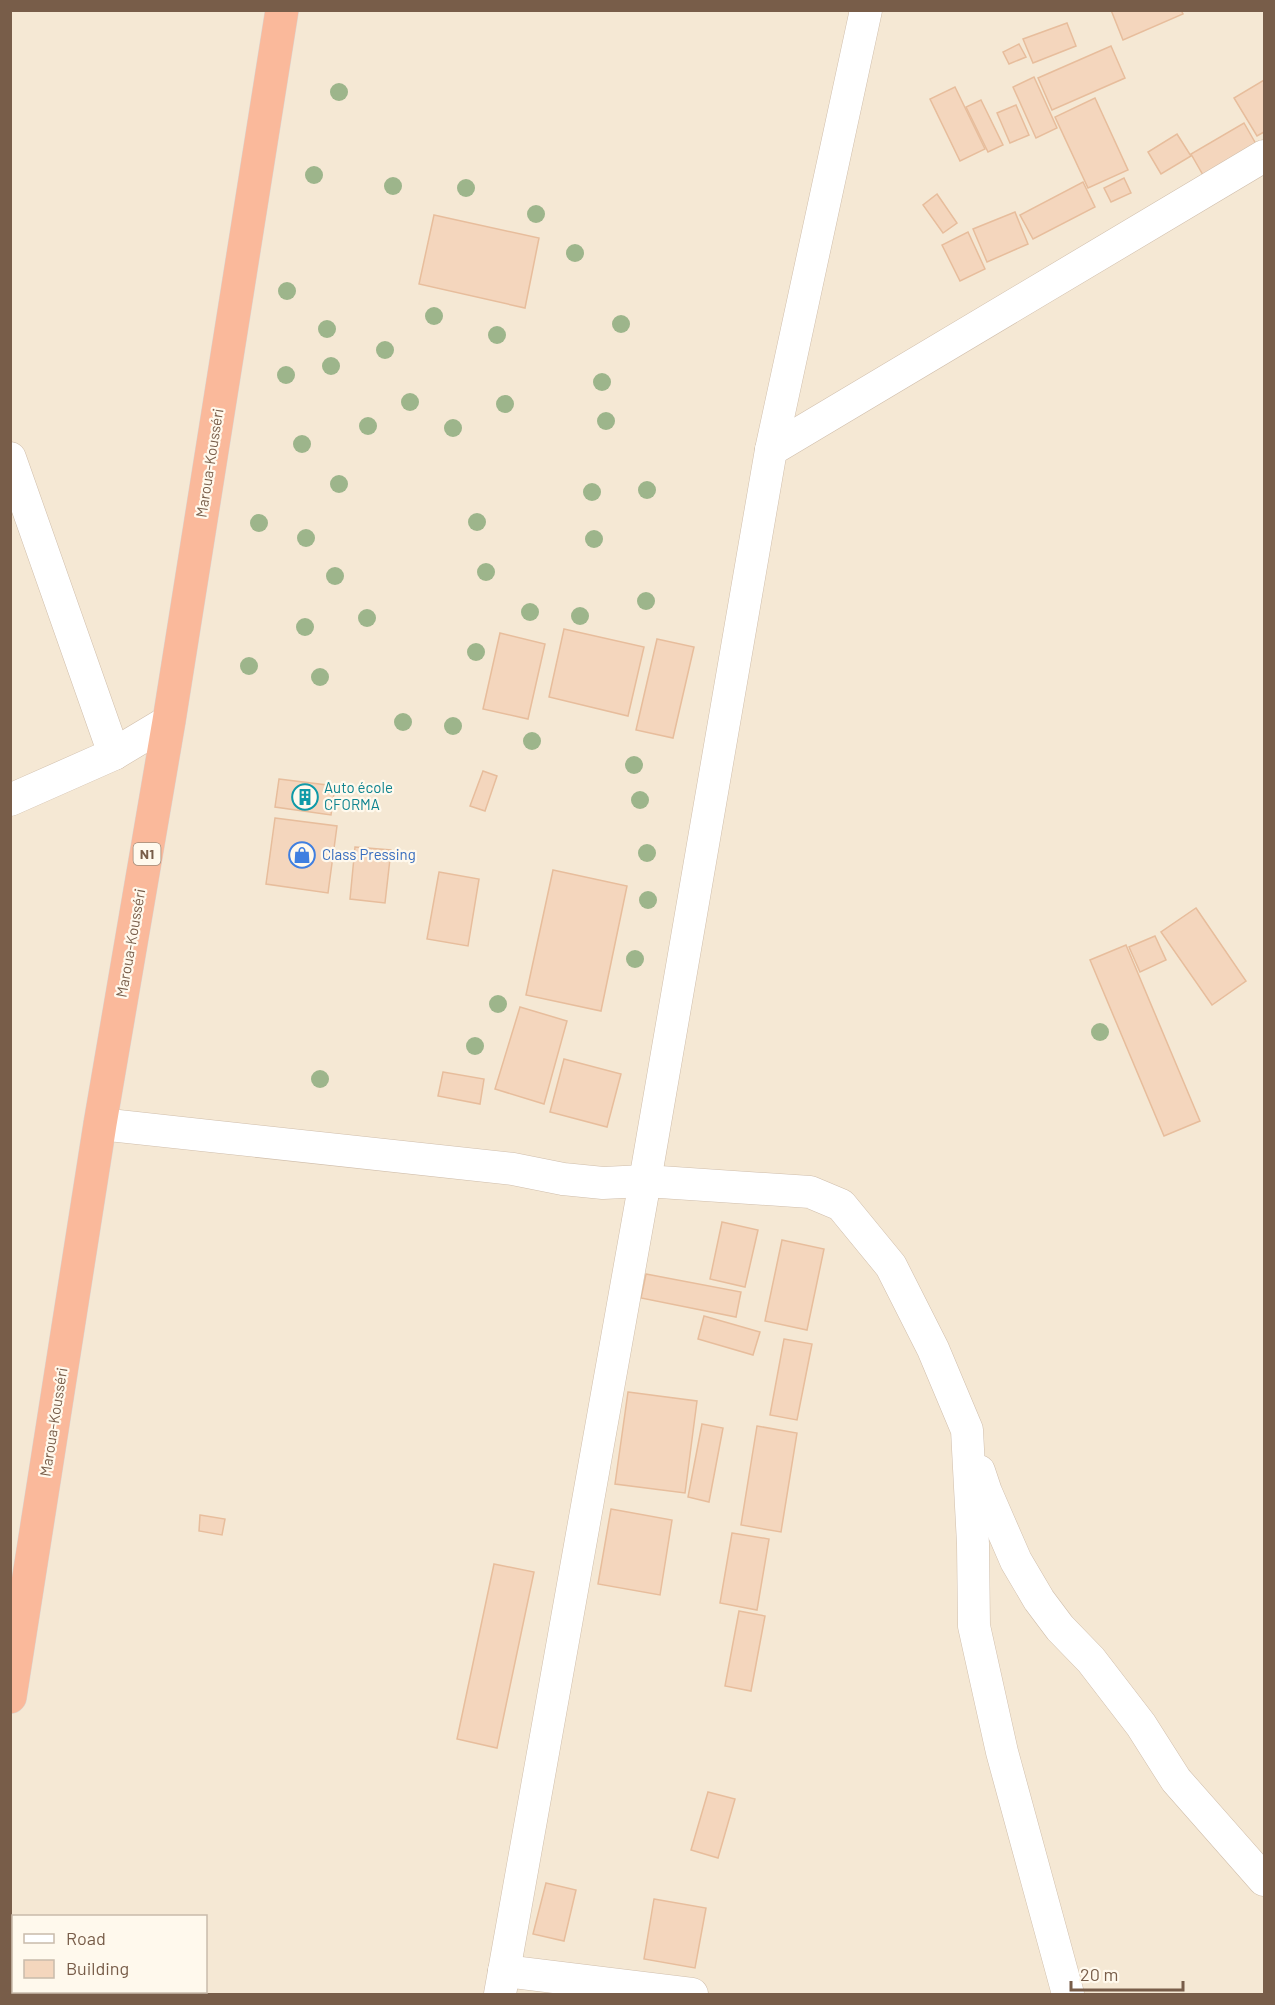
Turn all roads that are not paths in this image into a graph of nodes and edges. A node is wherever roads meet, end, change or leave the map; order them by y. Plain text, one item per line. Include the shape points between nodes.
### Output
1 (282, 10) edge
2 (866, 10) edge
3 (1264, 156) edge
4 (771, 450) junction
5 (10, 458) edge
6 (169, 721) junction
7 (114, 754) junction
8 (10, 800) edge
9 (100, 1124) junction
10 (645, 1181) junction
11 (967, 1430) junction
12 (10, 1697) edge
13 (1264, 1880) edge
14 (502, 1983) edge
15 (692, 1995) edge
16 (1068, 1995) edge

1 - 6 highway, Maroua-Kousséri / N1
2 - 4 street
3 - 4 street
4 - 10 street
5 - 7 street
6 - 7 street
6 - 9 highway, Maroua-Kousséri / N1
7 - 8 street
9 - 10 street via 513,1168 564,1179 603,1183
9 - 12 highway, Maroua-Kousséri / N1
10 - 11 street via 810,1192 841,1205 891,1266 933,1349
10 - 14 street
11 - 13 street via 986,1492 1016,1561 1039,1600 1141,1725 1176,1780
11 - 16 street via 974,1626 1002,1752
14 - 15 street

